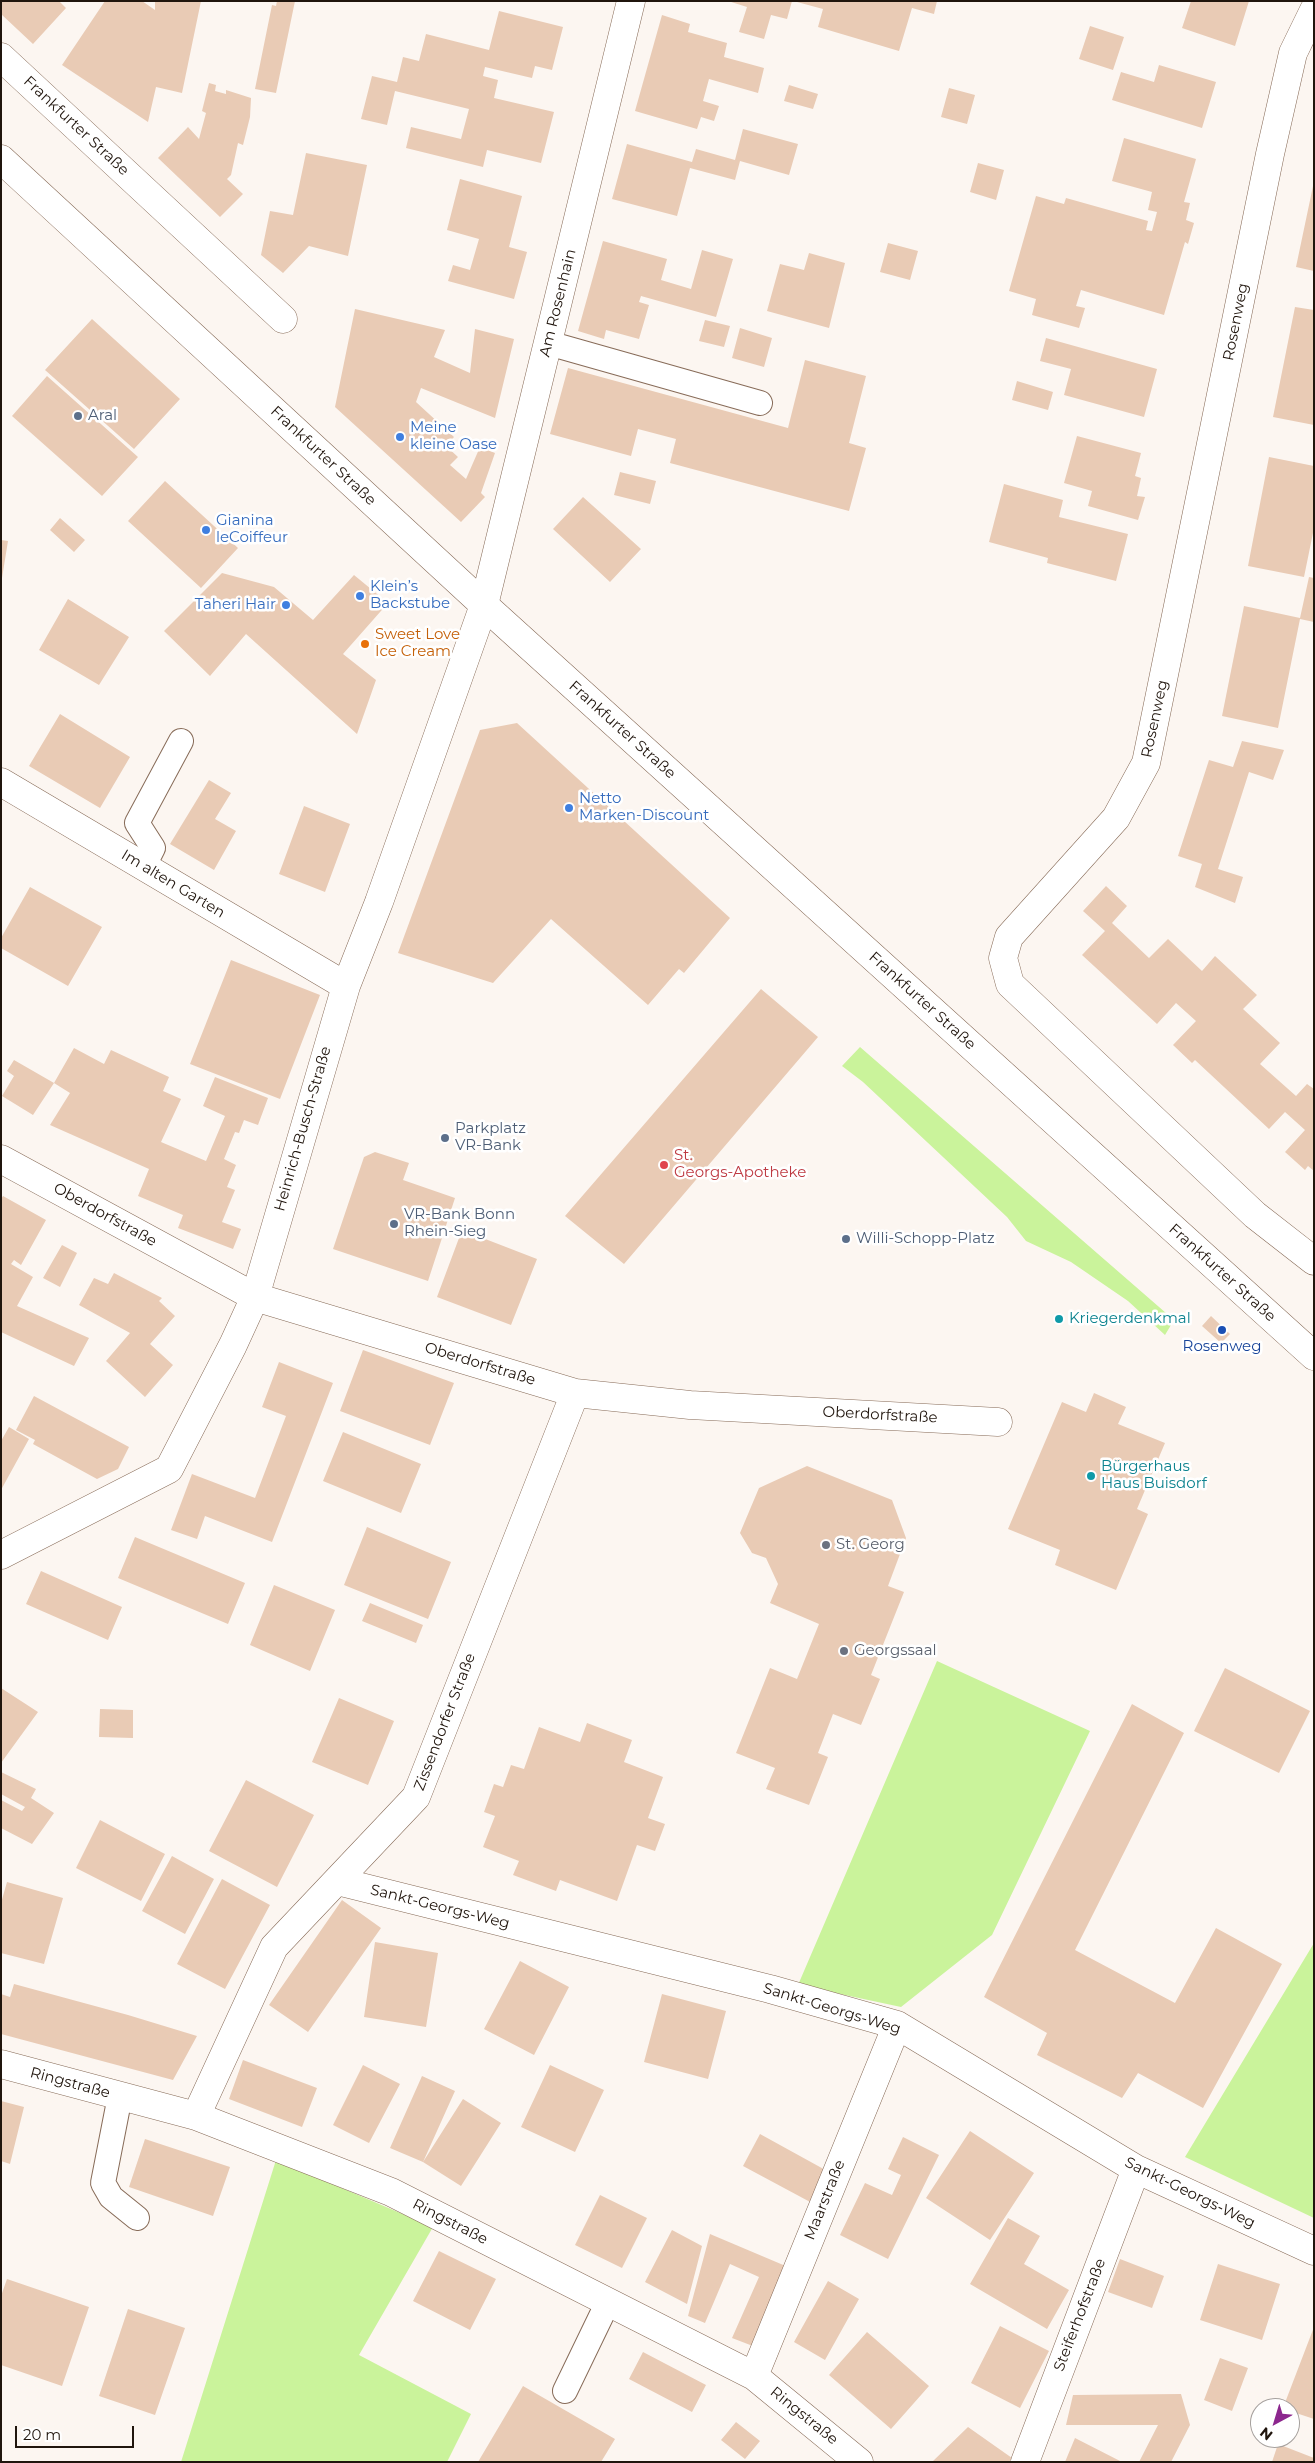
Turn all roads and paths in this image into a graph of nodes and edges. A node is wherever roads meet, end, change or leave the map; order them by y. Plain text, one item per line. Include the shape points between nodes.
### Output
1 (631, 1) edge
2 (1314, 10) edge
3 (1, 57) edge
4 (1, 158) edge
5 (283, 319) dead end
6 (548, 343) junction
7 (760, 403) dead end
8 (484, 605) junction
9 (181, 741) dead end
10 (1, 782) edge
11 (144, 866) junction
12 (346, 986) junction
13 (1, 1159) edge
14 (1314, 1261) edge
15 (255, 1297) junction
16 (1314, 1356) edge
17 (575, 1393) junction
18 (998, 1422) dead end
19 (1, 1554) edge
20 (337, 1881) junction
21 (897, 2025) junction
22 (1, 2064) edge
23 (120, 2096) junction
24 (196, 2116) junction
25 (1136, 2169) junction
26 (137, 2218) dead end
27 (1314, 2251) edge
28 (608, 2302) junction
29 (754, 2376) junction
30 (565, 2391) dead end
31 (859, 2462) edge
32 (1025, 2462) edge

1 - 6 street, Am Rosenhain
2 - 14 street, Rosenweg via 1293,53 1270,154 1146,763 1116,818 1009,937 1003,958 1010,984 1255,1215
3 - 5 street, Frankfurter Straße
4 - 8 street, Frankfurter Straße
6 - 7 lane
6 - 8 street, Am Rosenhain
8 - 12 street, Heinrich-Busch-Straße
8 - 16 street, Frankfurter Straße
9 - 11 lane via 138,823 153,848
10 - 11 street, Im alten Garten
11 - 12 street, Im alten Garten
12 - 15 street, Heinrich-Busch-Straße
13 - 15 street, Oberdorfstraße
15 - 17 street, Oberdorfstraße
15 - 19 street, Heinrich-Busch-Straße via 169,1469
17 - 18 street, Oberdorfstraße via 690,1405
17 - 20 street, Zissendorfer Straße via 416,1797
20 - 21 street, Sankt-Georgs-Weg via 770,1989
20 - 24 street, Zissendorfer Straße via 274,1947
21 - 25 street, Sankt-Georgs-Weg
21 - 29 street, Maarstraße
22 - 23 street, Ringstraße
23 - 24 street, Ringstraße
23 - 26 lane via 103,2183 111,2197
24 - 28 street, Ringstraße via 391,2192
25 - 27 street, Sankt-Georgs-Weg
25 - 32 street, Steiferhofstraße
28 - 29 street, Ringstraße
28 - 30 lane
29 - 31 street, Ringstraße

